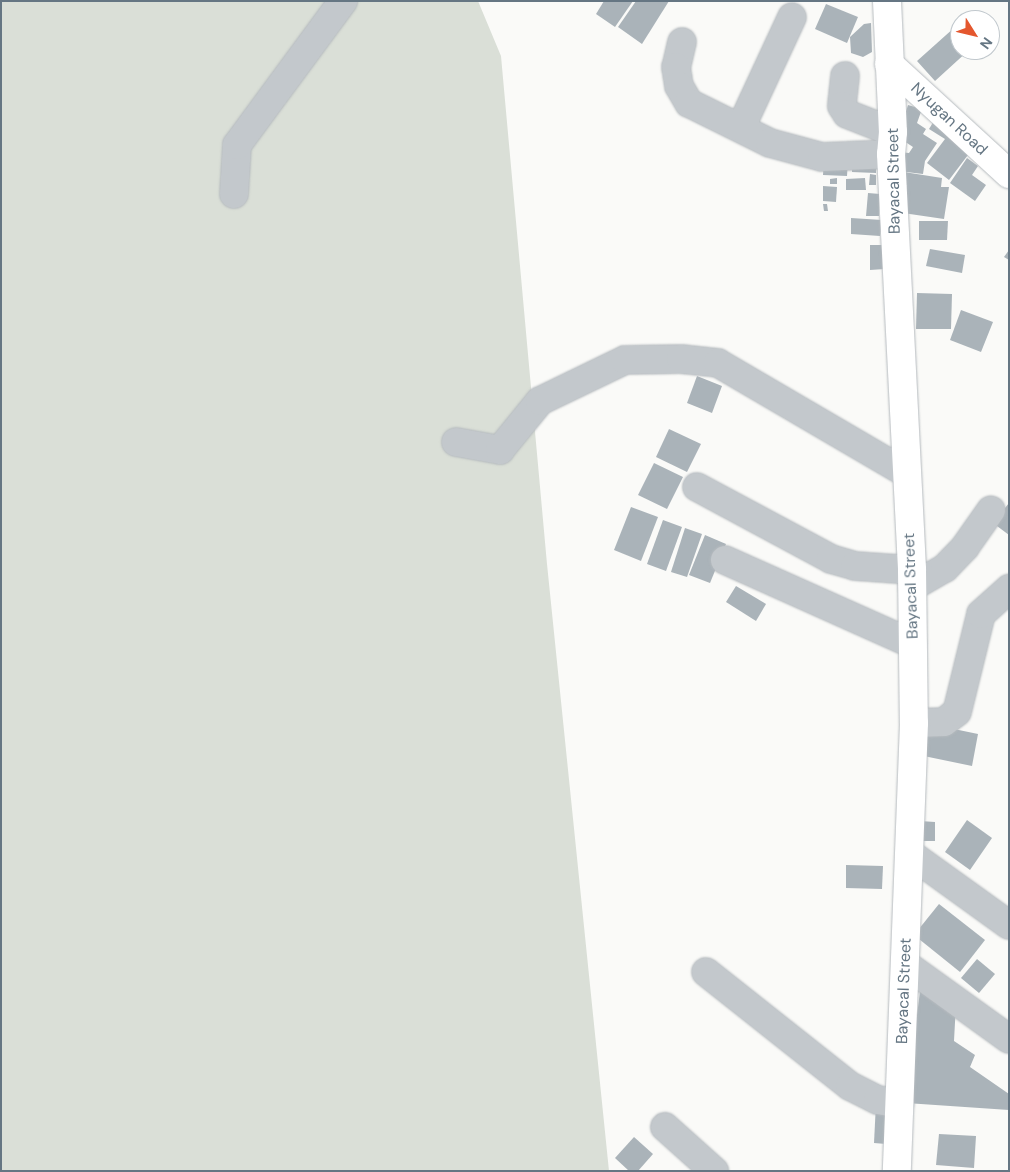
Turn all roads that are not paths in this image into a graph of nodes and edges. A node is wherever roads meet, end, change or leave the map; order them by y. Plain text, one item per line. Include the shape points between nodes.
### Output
1 (343, 1) edge
2 (888, 1) edge
3 (792, 17) dead end
4 (682, 42) dead end
5 (889, 64) junction
6 (845, 76) dead end
7 (741, 127) junction
8 (892, 143) junction
9 (1009, 174) edge
10 (234, 194) dead end
11 (456, 442) dead end
12 (906, 474) junction
13 (696, 487) dead end
14 (991, 510) dead end
15 (726, 560) dead end
16 (912, 579) junction
17 (1009, 589) edge
18 (913, 644) junction
19 (914, 723) junction
20 (909, 853) junction
21 (1009, 925) edge
22 (905, 964) junction
23 (706, 972) dead end
24 (1009, 1039) edge
25 (900, 1104) junction
26 (665, 1127) dead end
27 (714, 1171) edge
28 (897, 1171) edge

1 - 10 street via 237,145
2 - 5 main road, Bayacal Street
3 - 7 street
4 - 7 street via 676,67 679,86 689,103
5 - 8 main road, Bayacal Street
5 - 9 main road, Nyugan Road
6 - 8 street via 842,106 847,114
7 - 8 street via 770,143 822,157
8 - 12 main road, Bayacal Street
11 - 12 street via 500,450 540,401 625,360 681,359 718,362
12 - 16 main road, Bayacal Street
13 - 16 street via 831,559
14 - 16 street via 965,547 945,568
15 - 18 street
16 - 18 main road, Bayacal Street
17 - 19 street via 981,614 957,712 944,722
18 - 19 main road, Bayacal Street
19 - 20 main road, Bayacal Street
20 - 21 street
20 - 22 main road, Bayacal Street
22 - 24 street
22 - 25 main road, Bayacal Street
23 - 25 street via 850,1086 878,1100
25 - 28 main road, Bayacal Street
26 - 27 street

